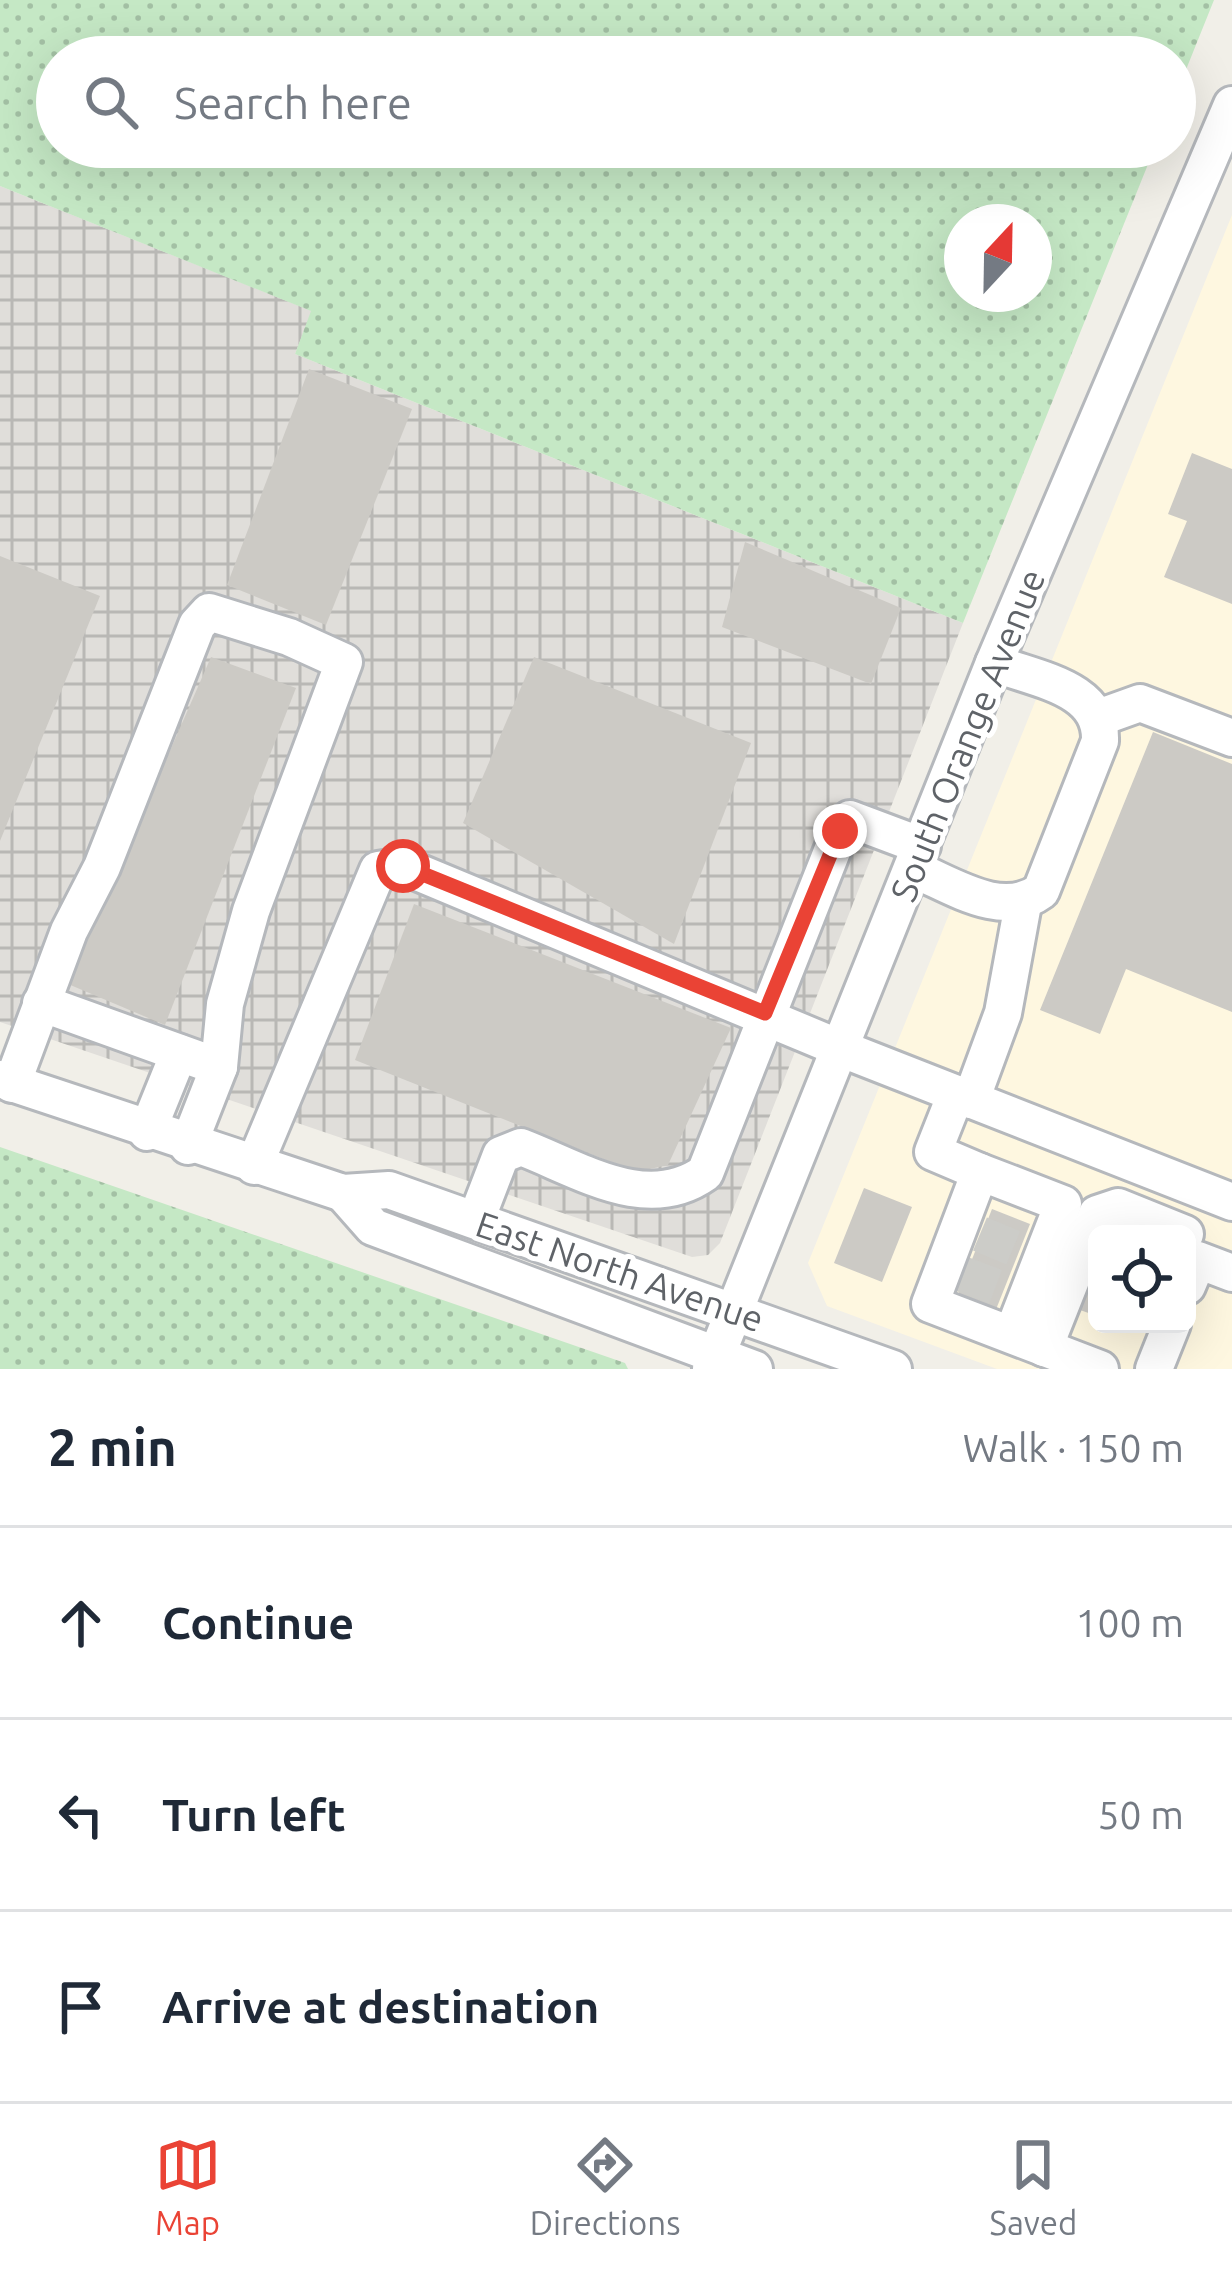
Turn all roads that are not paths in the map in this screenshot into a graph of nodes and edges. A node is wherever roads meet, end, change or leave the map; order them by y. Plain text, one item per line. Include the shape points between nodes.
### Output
1 (1232, 105) edge
2 (994, 663) junction
3 (1100, 717) junction
4 (1232, 738) edge
5 (917, 858) junction
6 (1023, 904) junction
7 (41, 1004) junction
8 (765, 1013) junction
9 (837, 1047) junction
10 (179, 1053) junction
11 (219, 1066) junction
12 (6, 1082) edge
13 (964, 1097) junction
14 (147, 1132) junction
15 (1086, 1144) junction
16 (188, 1146) junction
17 (254, 1166) junction
18 (980, 1172) junction
19 (343, 1193) junction
20 (1232, 1202) edge
21 (1063, 1204) junction
22 (476, 1220) junction
23 (1198, 1258) edge
24 (734, 1310) junction
25 (1168, 1333) edge
26 (1028, 1341) junction
27 (714, 1362) edge
28 (754, 1369) edge
29 (893, 1369) edge
30 (1100, 1369) edge
31 (1154, 1369) edge

1 - 2 street, South Orange Avenue
2 - 3 street via 1087,699
2 - 5 street, South Orange Avenue
3 - 4 street via 1140,704
3 - 6 street via 1100,741 1041,891
5 - 6 street via 996,903
5 - 8 street via 850,819
5 - 9 street, South Orange Avenue
6 - 13 street via 1003,1013
7 - 10 street
7 - 11 street via 197,625 209,612 289,637 344,662 251,911 225,1004
7 - 12 street
8 - 9 street
8 - 17 street via 403,866 378,870
8 - 22 street via 705,1173 683,1188 644,1194 521,1147 501,1155
9 - 13 street
9 - 24 street, South Orange Avenue
10 - 11 street
10 - 14 street
11 - 16 street
12 - 14 street, East North Avenue
13 - 15 street
13 - 18 street via 933,1152
14 - 16 street, East North Avenue
15 - 20 street
15 - 21 street
16 - 17 street, East North Avenue
17 - 19 street, East North Avenue
18 - 21 street
18 - 26 street via 970,1230 930,1304
19 - 22 street, East North Avenue via 388,1190
19 - 27 street, East North Avenue via 373,1228
21 - 26 street via 1014,1293
22 - 24 street, East North Avenue
23 - 26 street via 1118,1207 1097,1214
24 - 27 street, South Orange Avenue
24 - 29 street, East North Avenue
25 - 31 street
26 - 30 street
27 - 28 street, East North Avenue

